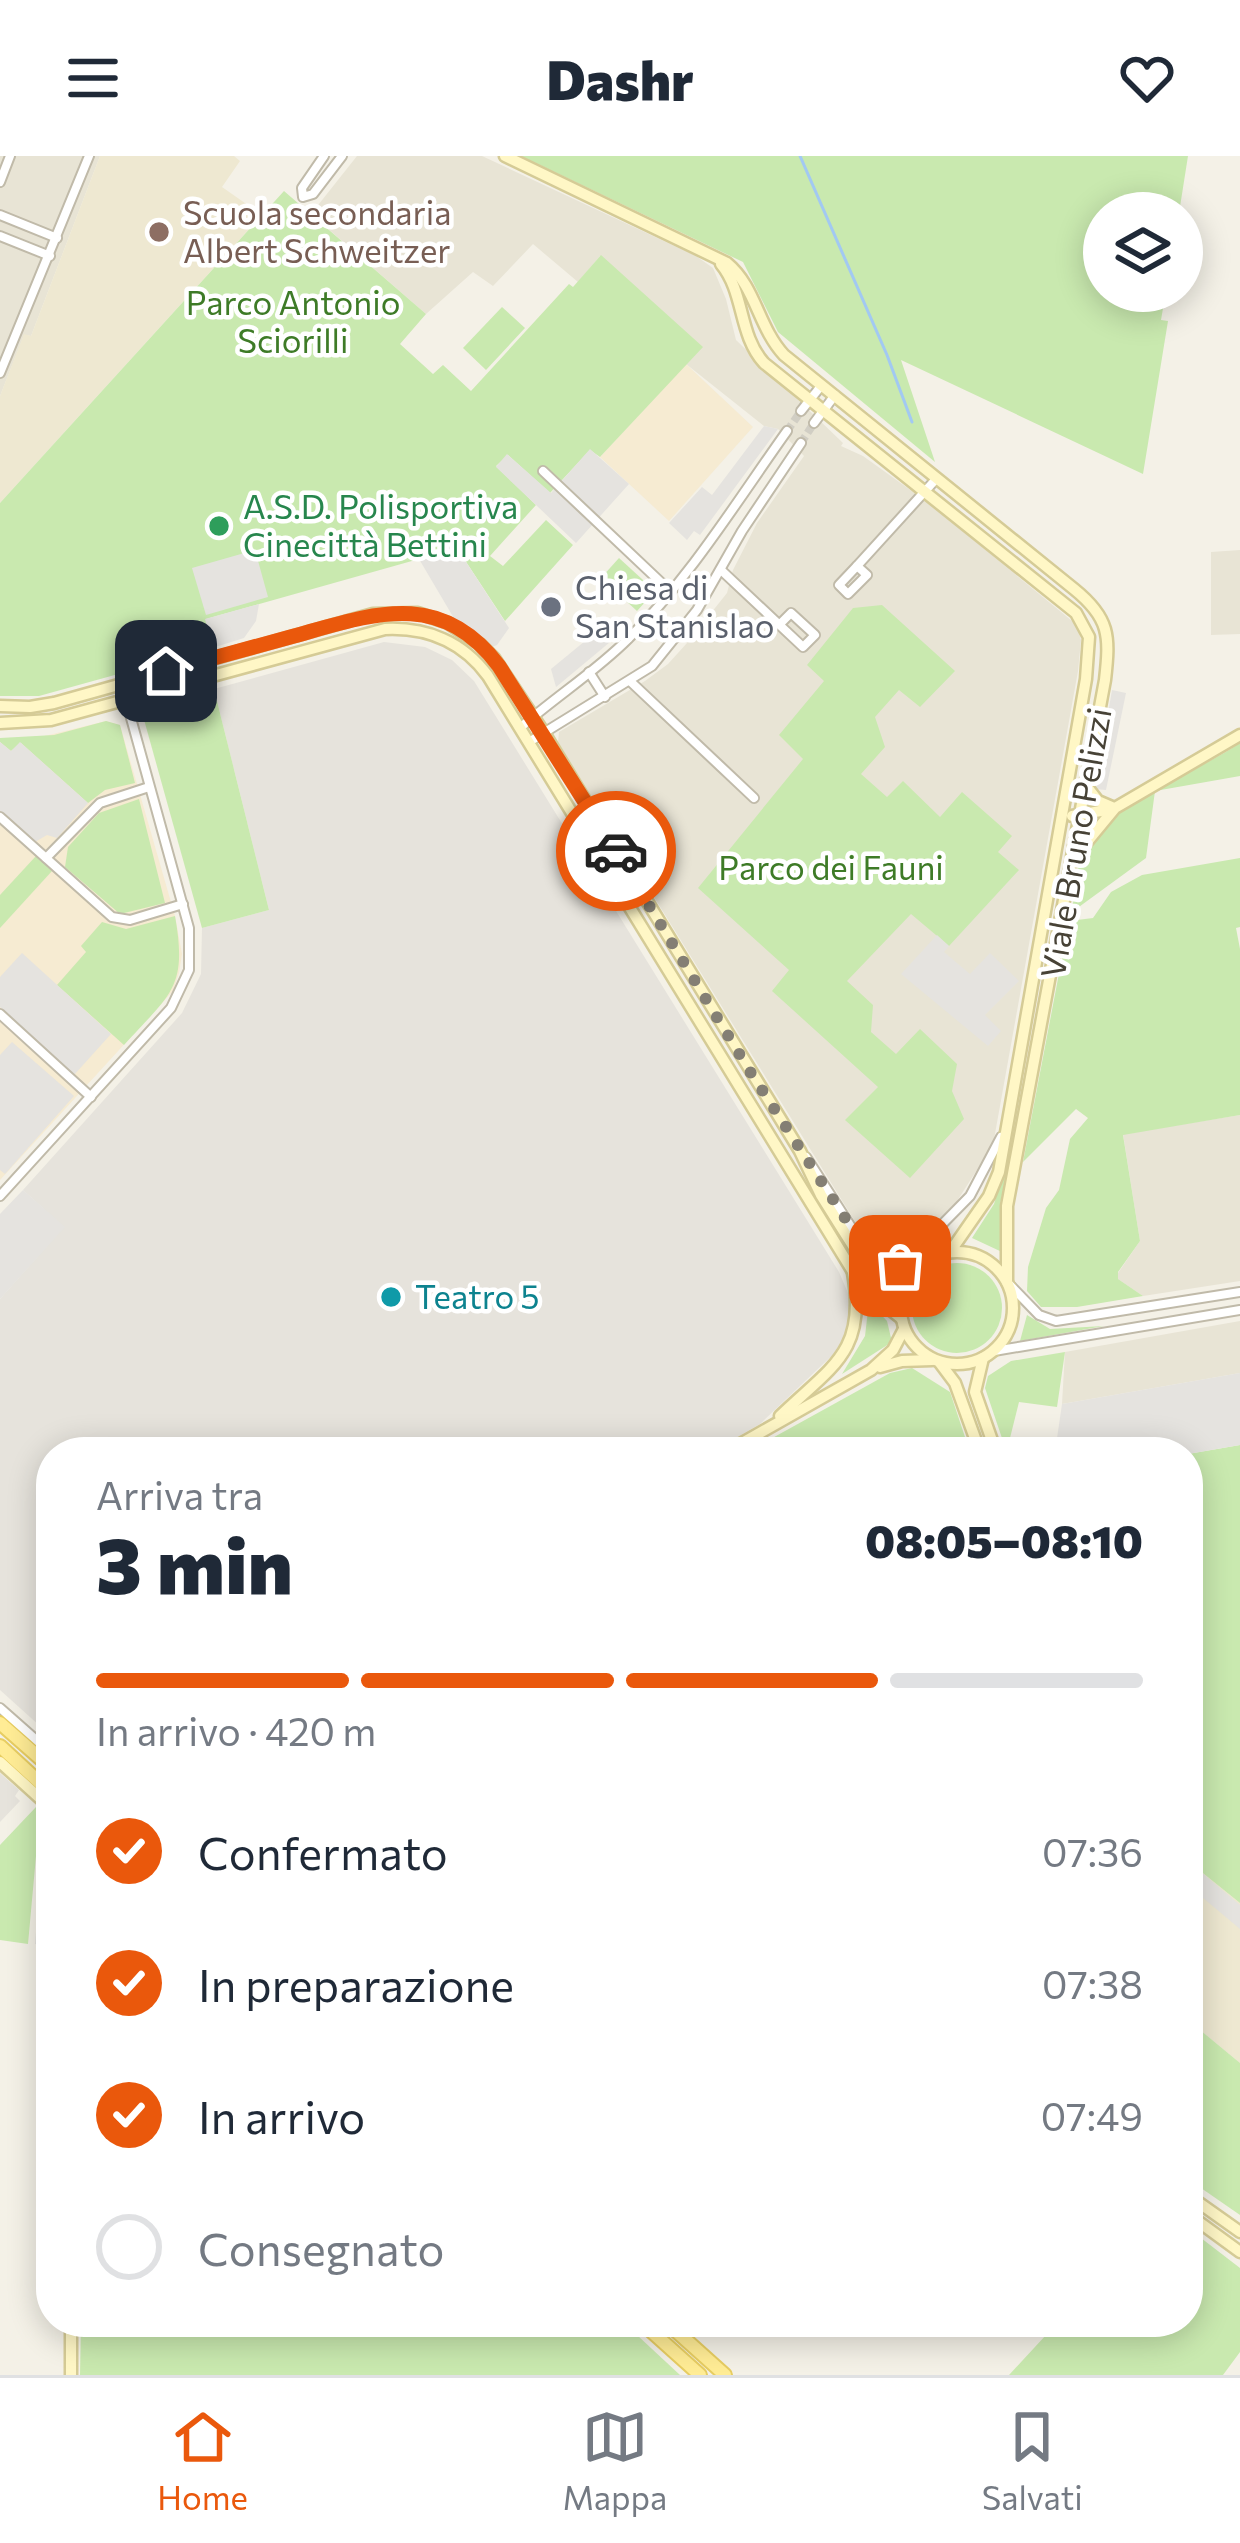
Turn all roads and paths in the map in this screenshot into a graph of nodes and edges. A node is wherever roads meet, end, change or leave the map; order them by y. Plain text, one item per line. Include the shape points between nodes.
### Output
1 (10, 156) edge
2 (89, 156) edge
3 (342, 156) edge
4 (505, 156) edge
5 (322, 159) edge
6 (330, 171) junction
7 (0, 182) edge
8 (0, 214) edge
9 (0, 236) edge
10 (57, 238) junction
11 (710, 253) junction
12 (50, 256) junction
13 (0, 373) edge
14 (822, 384) junction
15 (835, 395) junction
16 (810, 399) junction
17 (824, 409) junction
18 (801, 411) tunnel mouth
19 (814, 423) tunnel mouth
20 (787, 430) tunnel mouth
21 (801, 443) tunnel mouth
22 (543, 471) dead end
23 (937, 477) junction
24 (925, 490) junction
25 (725, 518) junction
26 (742, 531) junction
27 (857, 566) dead end
28 (721, 570) junction
29 (670, 591) junction
30 (779, 625) junction
31 (589, 672) junction
32 (130, 681) junction
33 (631, 682) junction
34 (605, 697) junction
35 (126, 700) junction
36 (0, 706) edge
37 (533, 717) junction
38 (0, 723) edge
39 (520, 728) junction
40 (544, 733) junction
41 (1240, 735) edge
42 (529, 742) junction
43 (1084, 783) junction
44 (149, 787) junction
45 (754, 798) dead end
46 (1111, 813) junction
47 (1062, 814) junction
48 (0, 817) edge
49 (1078, 817) junction
50 (46, 858) junction
51 (1070, 863) junction
52 (182, 904) junction
53 (0, 1014) edge
54 (91, 1097) junction
55 (79, 1111) junction
56 (87, 1119) dead end
57 (1007, 1125) junction
58 (1003, 1149) junction
59 (800, 1150) junction
60 (1019, 1152) junction
61 (2, 1188) edge
62 (953, 1214) junction
63 (962, 1234) junction
64 (950, 1252) junction
65 (852, 1270) junction
66 (914, 1270) junction
67 (1007, 1282) junction
68 (1240, 1292) edge
69 (1240, 1310) edge
70 (903, 1324) junction
71 (989, 1354) junction
72 (937, 1361) junction
73 (871, 1370) junction
74 (765, 1430) junction
75 (753, 1437) edge
76 (975, 1437) edge
77 (991, 1437) edge
78 (0, 1708) edge
79 (0, 1723) edge
80 (36, 1740) edge
81 (0, 1746) edge
82 (36, 1755) edge
83 (0, 1762) edge
84 (36, 1789) edge
85 (36, 1794) edge
86 (1203, 2206) edge
87 (1203, 2225) edge
88 (1240, 2233) edge
89 (1240, 2252) edge
90 (71, 2337) edge
91 (657, 2337) edge
92 (682, 2337) edge
93 (697, 2373) edge
94 (723, 2374) edge
95 (71, 2375) edge

1 - 7 street
2 - 10 street
3 - 6 street
4 - 11 street, Viale Bruno Pelizzi
5 - 6 street
5 - 6 street via 303,197
8 - 10 street
9 - 12 street
10 - 12 street
11 - 14 street, Viale Bruno Pelizzi via 742,277 775,345
11 - 16 street, Viale Bruno Pelizzi via 730,277 757,355
12 - 13 street
14 - 15 street, Viale Bruno Pelizzi
14 - 16 street
15 - 17 street
15 - 23 street, Viale Bruno Pelizzi
16 - 17 street, Viale Bruno Pelizzi
16 - 18 street
17 - 19 street
17 - 24 street, Viale Bruno Pelizzi
20 - 25 street
21 - 26 street
22 - 29 street
23 - 24 street
23 - 43 street, Viale Bruno Pelizzi via 1102,617 1106,670
24 - 27 street
24 - 47 street, Viale Bruno Pelizzi via 1086,628 1088,668
25 - 26 street
25 - 29 street
26 - 28 street
28 - 30 street
28 - 33 street via 690,621
29 - 31 street
30 - 30 street via 803,647 815,635 791,613
31 - 34 street
31 - 37 street
32 - 35 street
32 - 36 street via 37,706
32 - 37 street via 373,614 418,613 481,645
33 - 34 street
33 - 45 street
34 - 40 street
35 - 38 street
35 - 39 street via 406,628 471,655
35 - 44 street
37 - 39 street
37 - 40 street
39 - 42 street
40 - 42 street
40 - 59 street
41 - 46 street
42 - 65 street
43 - 46 street
43 - 49 street, Viale Bruno Pelizzi
44 - 50 street via 100,803
44 - 52 street
46 - 49 street
46 - 51 street
47 - 49 street
47 - 57 street, Viale Bruno Pelizzi
48 - 50 street
49 - 51 street, Viale Bruno Pelizzi
50 - 52 street via 116,918
51 - 60 street, Viale Bruno Pelizzi
52 - 54 street via 191,960 182,993
53 - 54 street
54 - 55 street
55 - 56 street
55 - 61 street
57 - 58 street, Viale Bruno Pelizzi
57 - 62 street via 979,1183
58 - 60 street
58 - 63 street, Viale Bruno Pelizzi via 994,1187
59 - 62 street via 880,1268 900,1266
59 - 66 street via 867,1268 886,1277
60 - 67 street, Viale Bruno Pelizzi via 1006,1212
62 - 63 street
63 - 64 street, Viale Bruno Pelizzi
64 - 66 street
64 - 67 street via 985,1258
65 - 70 street
65 - 74 street via 853,1338
66 - 70 street via 902,1294
67 - 68 street via 1041,1317 1061,1322
67 - 71 street via 1012,1320
69 - 71 street
70 - 72 street
70 - 73 street via 891,1354
71 - 72 street via 961,1364
71 - 77 street via 975,1392
72 - 73 street
72 - 76 street via 955,1383
73 - 74 street
74 - 75 street
78 - 80 street
79 - 82 main road
81 - 84 main road
83 - 85 street
86 - 88 street
87 - 89 street
90 - 95 street
91 - 93 main road
92 - 94 main road

